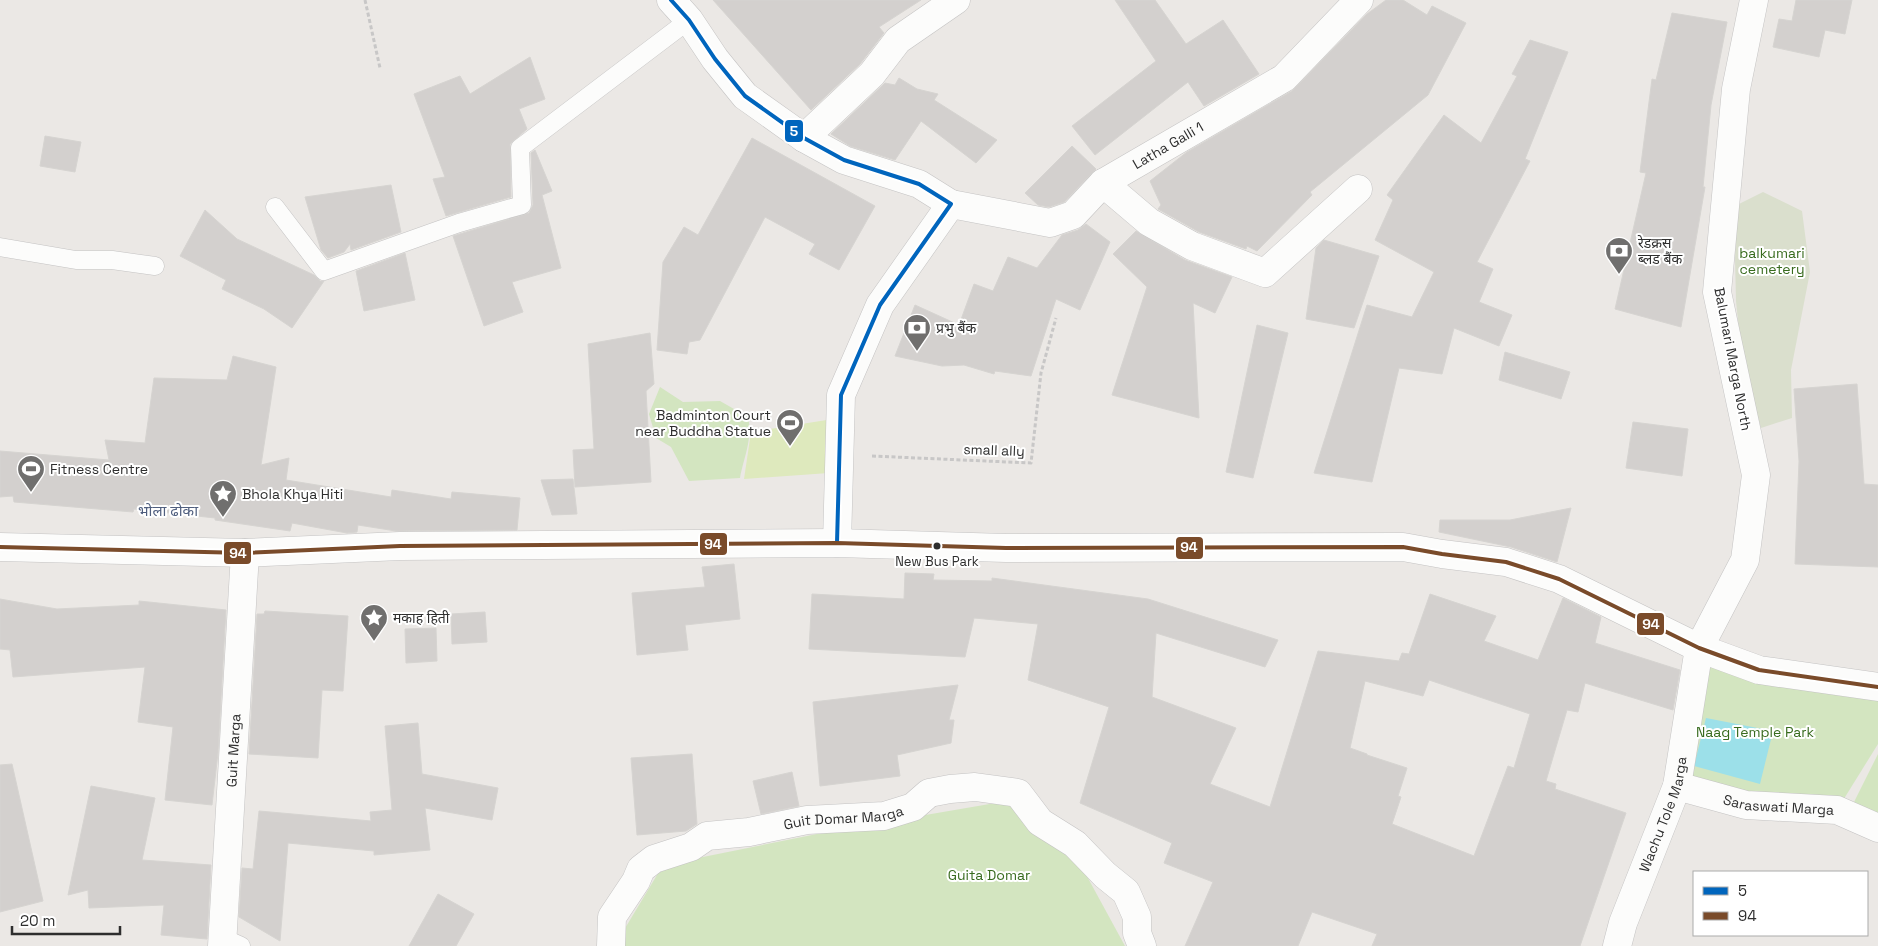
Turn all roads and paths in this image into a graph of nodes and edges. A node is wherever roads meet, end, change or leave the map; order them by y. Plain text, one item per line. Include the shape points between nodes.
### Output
1 (364, 0) edge
2 (671, 0) edge
3 (956, 0) edge
4 (1359, 0) edge
5 (1754, 0) edge
6 (689, 20) junction
7 (380, 68) dead end
8 (804, 138) junction
9 (1103, 183) junction
10 (1358, 189) dead end
11 (951, 204) junction
12 (275, 207) dead end
13 (0, 247) edge
14 (155, 266) dead end
15 (1056, 318) dead end
16 (839, 454) junction
17 (837, 543) junction
18 (0, 547) edge
19 (245, 554) junction
20 (1699, 648) junction
21 (1878, 687) edge
22 (1677, 786) junction
23 (1878, 828) edge
24 (229, 943) edge
25 (610, 946) edge
26 (1142, 946) edge
27 (1617, 946) edge

1 - 7 path
2 - 6 street
3 - 8 street via 898,40 872,74
4 - 9 street, Latha Galli 1 via 1284,78
5 - 20 street, Balumari Marga North via 1736,89 1717,292 1756,475 1745,560
6 - 8 street via 745,96
6 - 12 lane via 520,148 522,205 459,223 324,271
8 - 11 street via 844,160 919,184
9 - 10 street via 1149,222 1264,283
9 - 11 street, Latha Galli 1 via 1073,215 1050,223
11 - 16 street via 880,305 841,395
13 - 14 lane via 76,260 112,260
15 - 16 path, small ally via 1041,373 1032,463
16 - 17 street
17 - 19 street via 400,546
17 - 20 street via 1006,548 1403,547 1506,562 1560,579
18 - 19 street
19 - 24 street, Guit Marga
20 - 21 street via 1759,670
20 - 22 street, Wachu Tole Marga
22 - 23 street, Saraswati Marga via 1746,805 1836,810
22 - 27 street, Wachu Tole Marga
25 - 26 street, Guit Domar Marga via 612,917 641,869 654,860 691,847 707,836 749,832 808,820 884,816 913,807 929,793 975,787 1018,793 1040,822 1075,844 1126,892 1137,917

